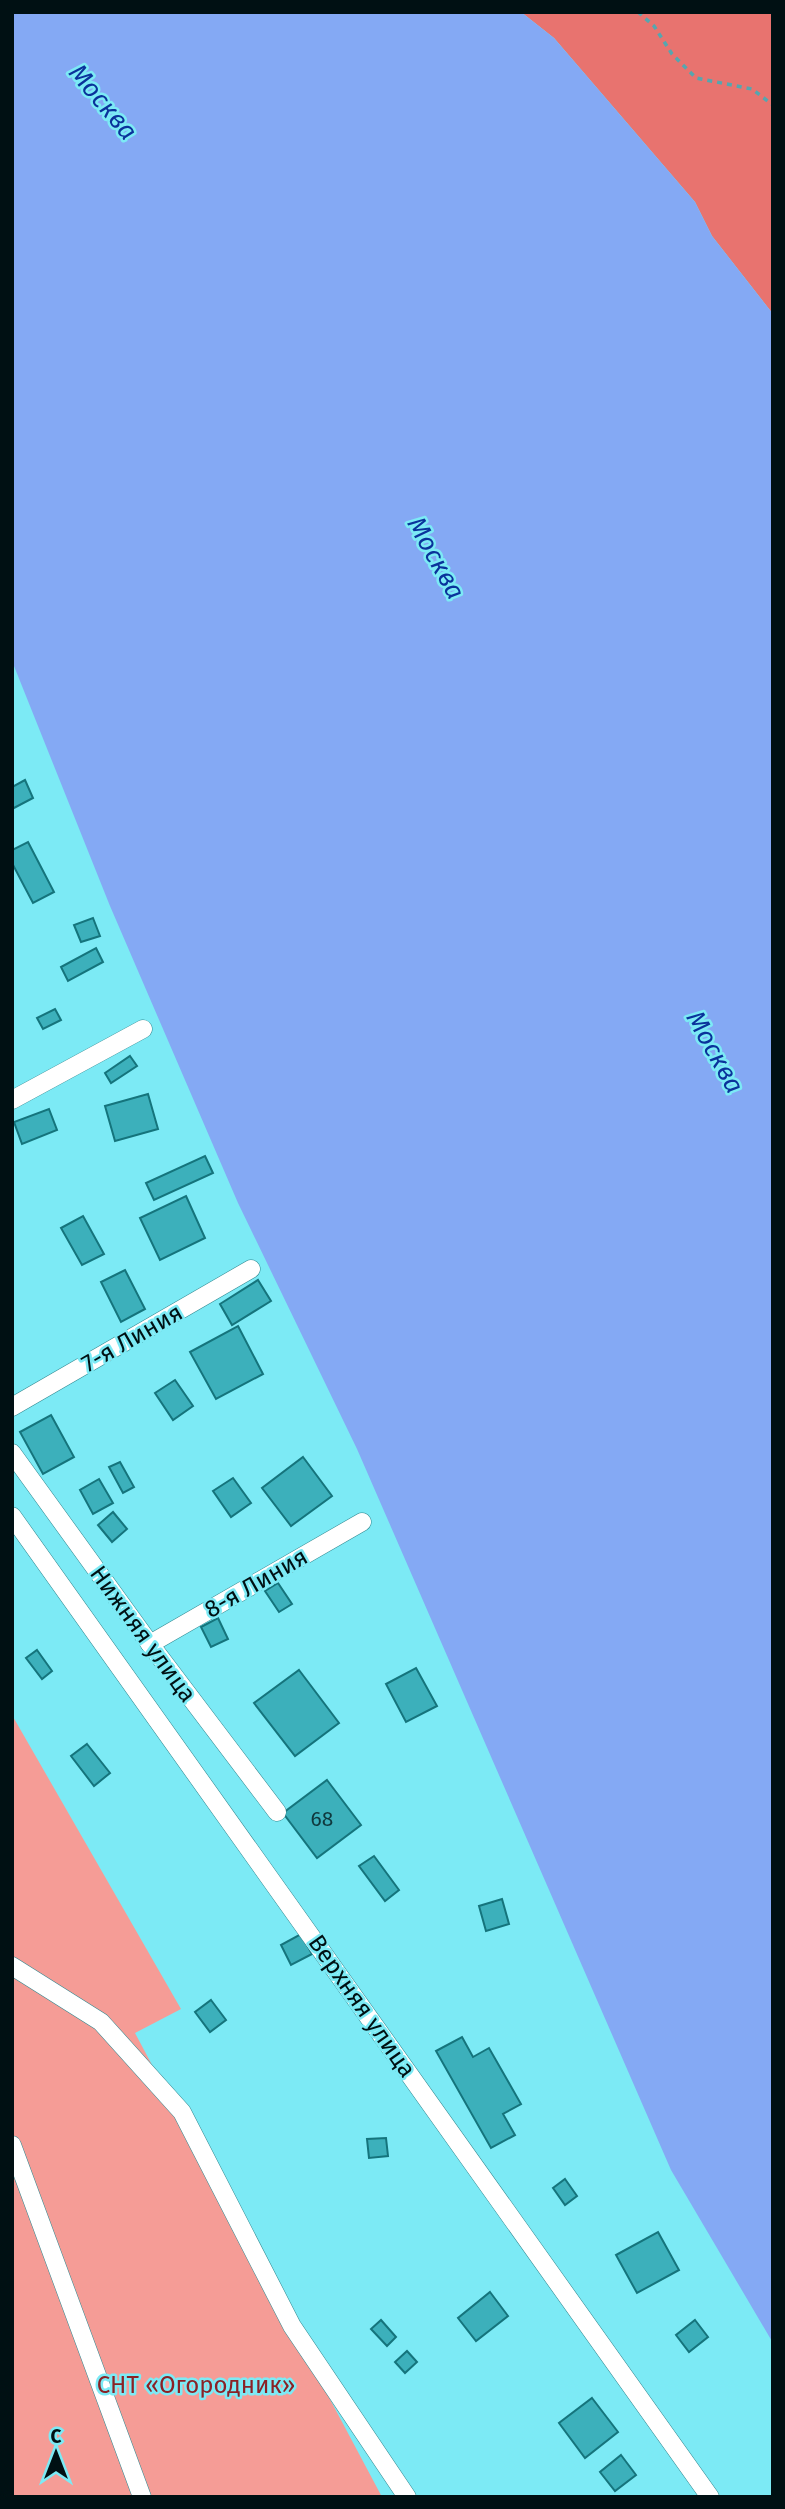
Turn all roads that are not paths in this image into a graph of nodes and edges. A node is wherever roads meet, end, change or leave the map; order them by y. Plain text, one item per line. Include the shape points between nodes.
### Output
1 (143, 1030) dead end
2 (12, 1100) edge
3 (251, 1269) dead end
4 (12, 1407) edge
5 (12, 1453) edge
6 (12, 1517) edge
7 (362, 1522) dead end
8 (150, 1644) junction
9 (277, 1812) dead end
10 (12, 1966) edge
11 (12, 2145) edge
12 (142, 2497) edge
13 (407, 2497) edge
14 (710, 2497) edge

1 - 2 street
3 - 4 street, 7-я Линия
5 - 8 street, Нижняя улица
6 - 14 street, Верхняя улица
7 - 8 street, 8-я Линия
8 - 9 street, Нижняя улица
10 - 13 street via 101,2022 182,2112 292,2326
11 - 12 street

